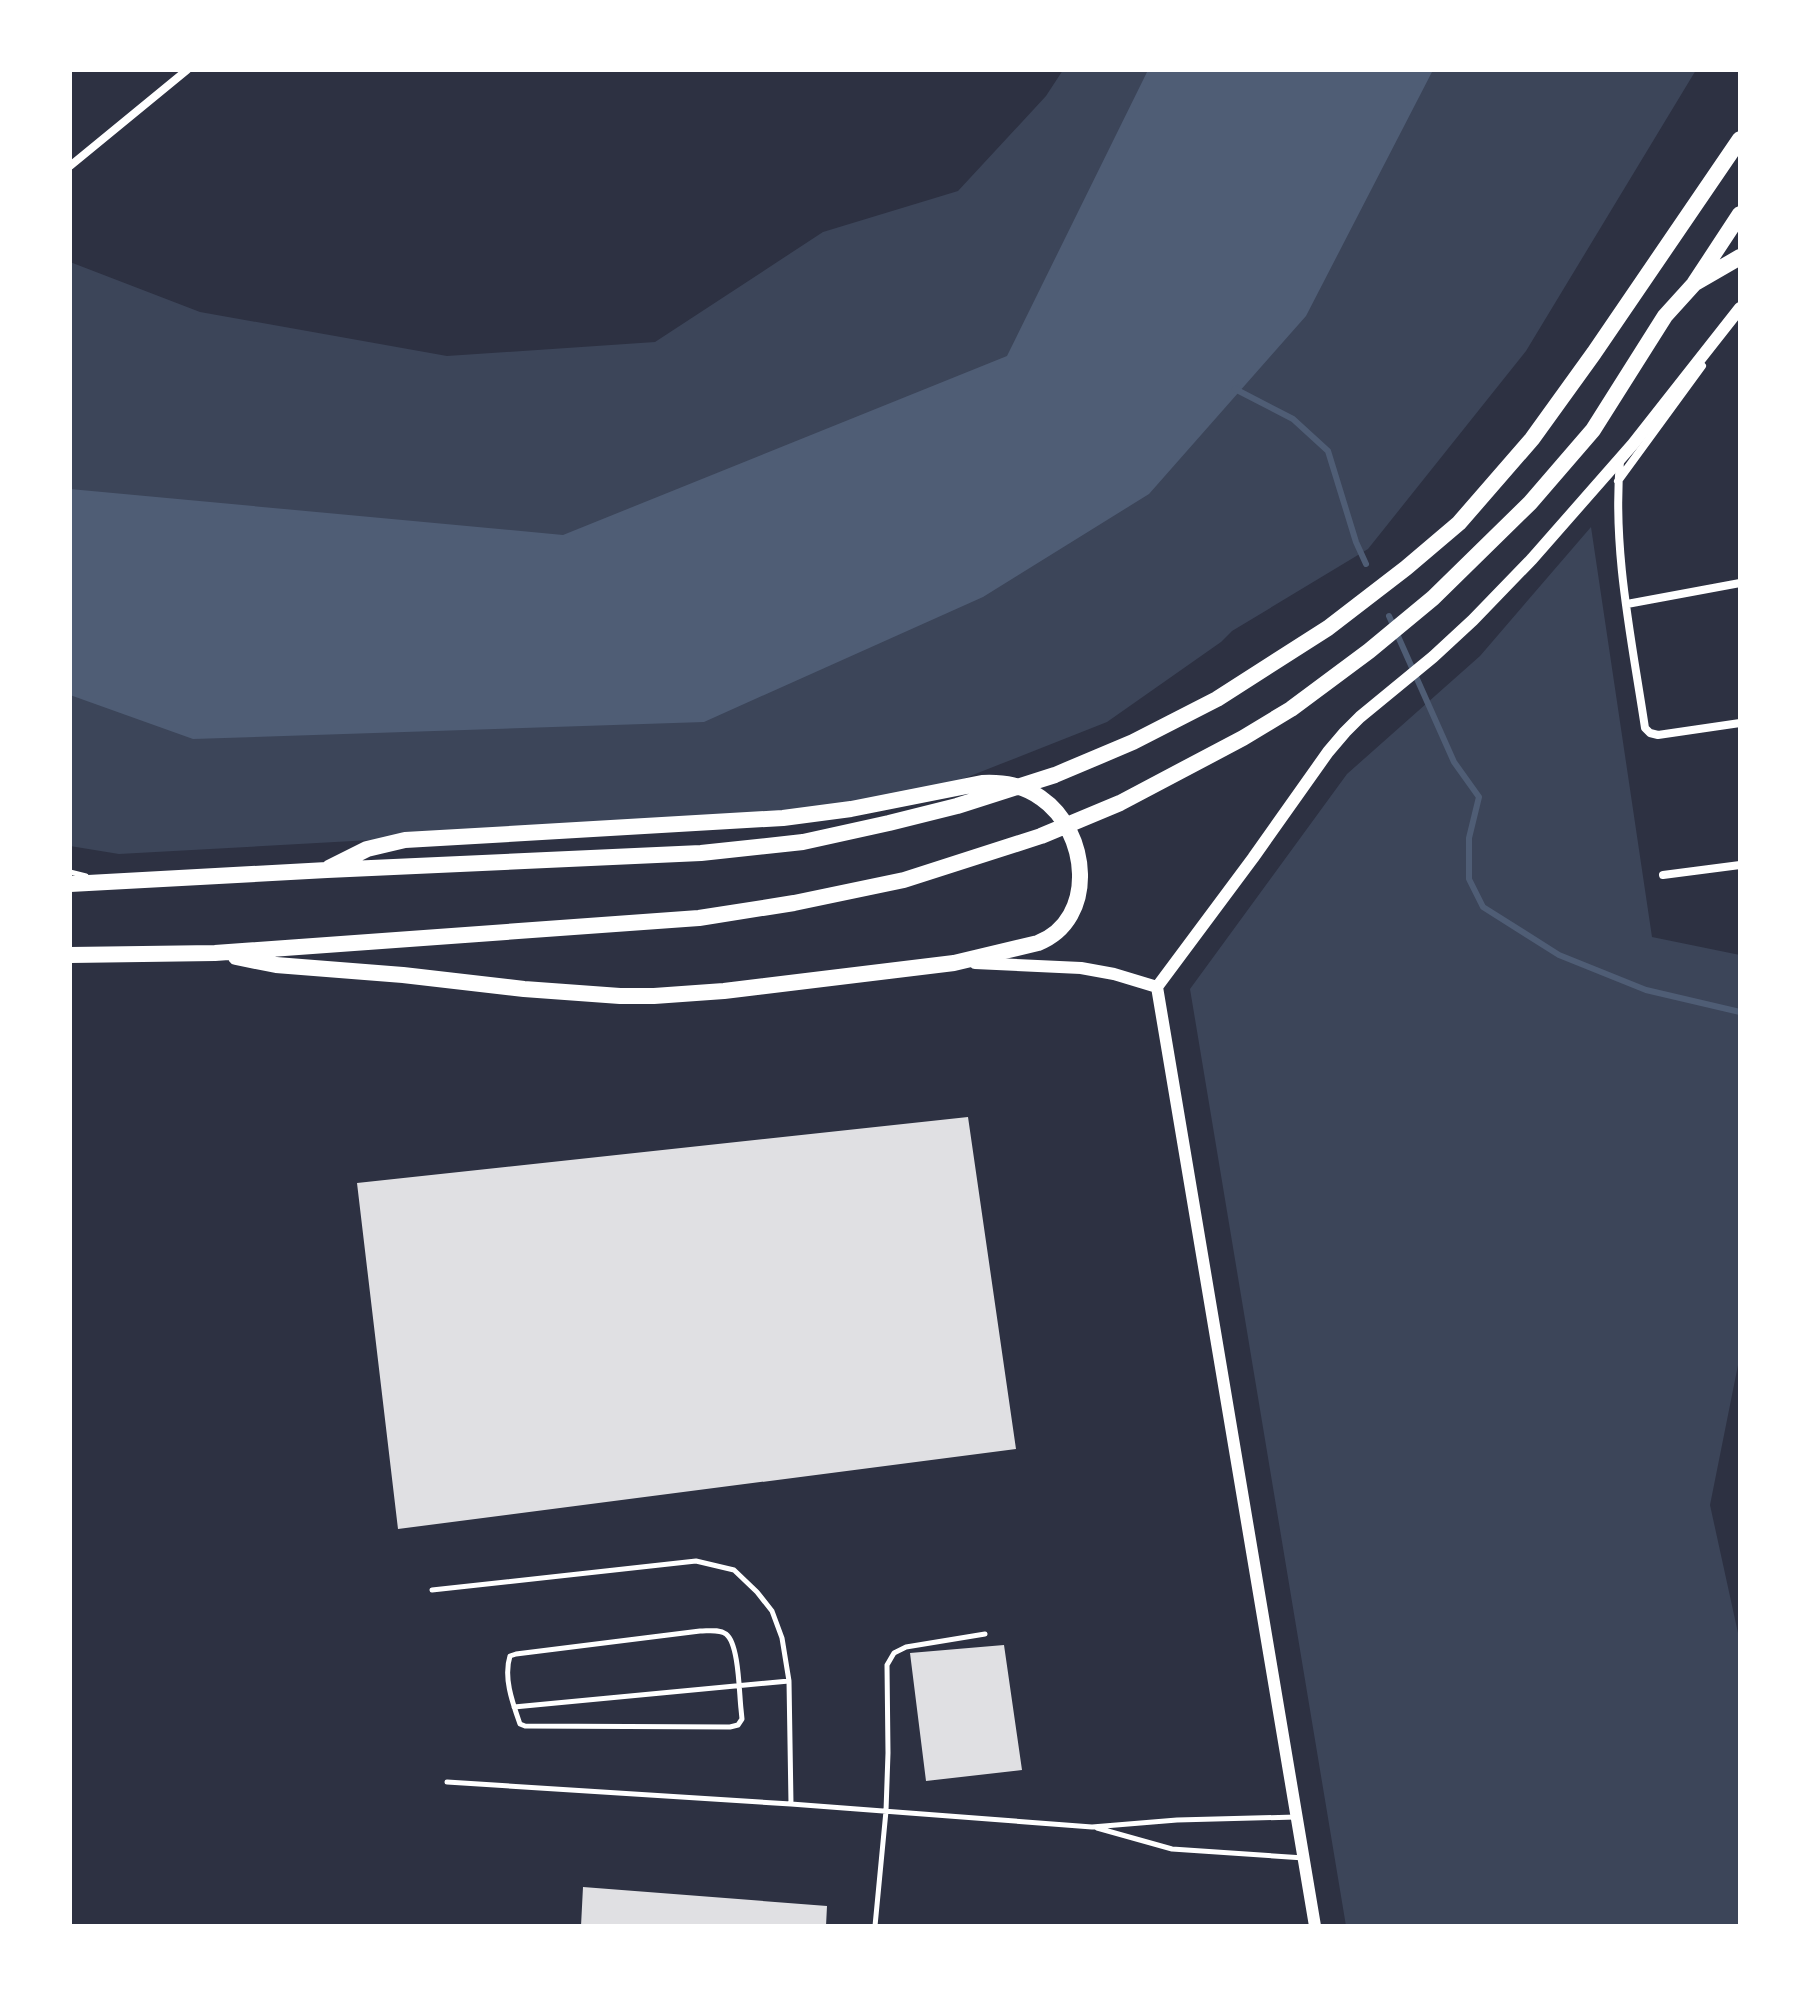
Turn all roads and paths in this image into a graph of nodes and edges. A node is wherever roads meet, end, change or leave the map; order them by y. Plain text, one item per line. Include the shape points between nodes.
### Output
1 (187, 70) edge
2 (1740, 139) edge
3 (70, 166) edge
4 (1740, 214) edge
5 (1740, 257) edge
6 (1694, 284) junction
7 (1740, 311) edge
8 (1620, 460) junction
9 (1618, 481) junction
10 (1740, 583) edge
11 (1627, 604) junction
12 (1740, 723) edge
13 (1740, 865) edge
14 (327, 870) junction
15 (70, 872) edge
16 (1663, 875) dead end
17 (106, 882) junction
18 (70, 884) edge
19 (215, 953) junction
20 (70, 955) edge
21 (954, 963) junction
22 (1157, 987) junction
23 (432, 1590) dead end
24 (985, 1634) dead end
25 (789, 1681) junction
26 (738, 1684) junction
27 (514, 1707) junction
28 (447, 1782) dead end
29 (791, 1804) junction
30 (886, 1811) junction
31 (1296, 1817) junction
32 (1092, 1827) junction
33 (1304, 1858) junction
34 (875, 1926) edge
35 (1315, 1926) edge

1 - 3 street
2 - 14 highway via 1532,439 1459,523 1328,628 1217,699 1055,775 957,806 803,842 701,853
4 - 6 highway
5 - 6 highway
6 - 19 highway via 1665,316 1593,430 1530,503 1433,598 1291,709 1120,803 1041,836 904,880 794,903 699,918
7 - 8 street
7 - 9 street
8 - 9 street
8 - 22 street via 1473,620 1345,732
9 - 11 street
10 - 11 street
11 - 12 street via 1645,728 1658,735
13 - 16 street
14 - 17 highway
14 - 21 highway via 367,849 405,840 783,818 982,783 1025,789 1054,808 1075,846 1081,878 1075,904 1067,923 1050,938
15 - 17 lane
17 - 18 highway
19 - 20 highway
19 - 21 highway via 276,965 620,996 701,993
21 - 22 street via 1081,968
22 - 31 street
23 - 25 lane via 696,1561 734,1570 772,1611
24 - 30 lane via 906,1647 887,1665
25 - 26 lane
25 - 29 lane
26 - 27 lane
26 - 27 lane via 742,1719 730,1727 525,1726
26 - 27 lane via 728,1635 700,1631 510,1656
28 - 29 lane
29 - 30 lane
30 - 32 lane
30 - 34 lane
31 - 32 lane
31 - 33 street
32 - 33 lane via 1172,1849
33 - 35 street

